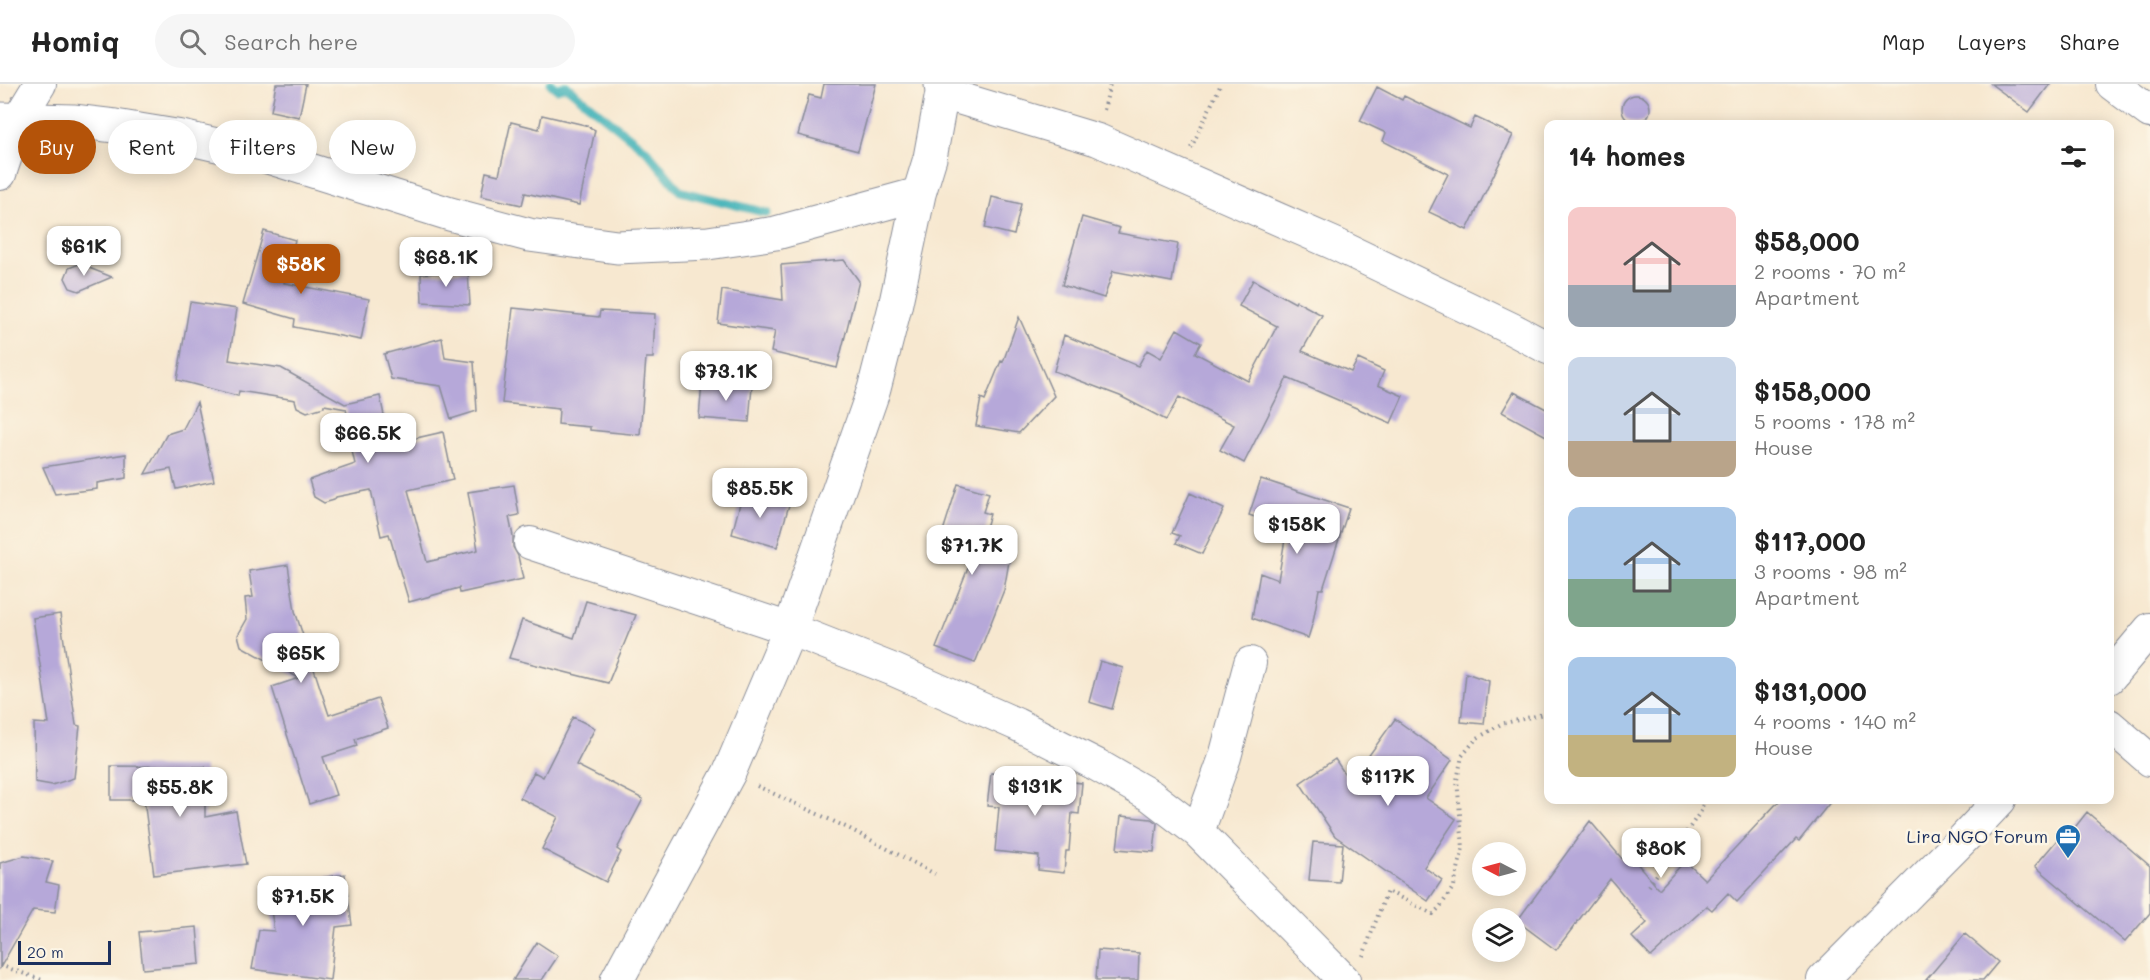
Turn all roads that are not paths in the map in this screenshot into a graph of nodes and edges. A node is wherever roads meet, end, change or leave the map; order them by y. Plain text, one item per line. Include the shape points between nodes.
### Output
1 (40, 84) edge
2 (2112, 84) edge
3 (942, 88) edge
4 (2150, 112) edge
5 (9, 120) edge
6 (0, 174) edge
7 (920, 194) junction
8 (1544, 346) edge
9 (530, 543) dead end
10 (790, 629) junction
11 (2150, 629) edge
12 (1250, 663) dead end
13 (2114, 672) edge
14 (2114, 729) edge
15 (2150, 760) edge
16 (1996, 804) edge
17 (1198, 832) junction
18 (1353, 969) edge
19 (617, 980) edge
20 (1823, 980) edge

1 - 5 street
2 - 4 street
3 - 7 street
3 - 8 street via 1098,140 1335,244
5 - 6 street
5 - 7 street via 83,122 182,137 265,156 530,235 617,248 708,243 776,233
7 - 10 street via 874,389
9 - 10 street
10 - 17 street via 1016,724 1142,791
10 - 19 street via 729,774
11 - 13 street
12 - 17 street via 1225,757
14 - 15 street
16 - 20 street
17 - 18 street

